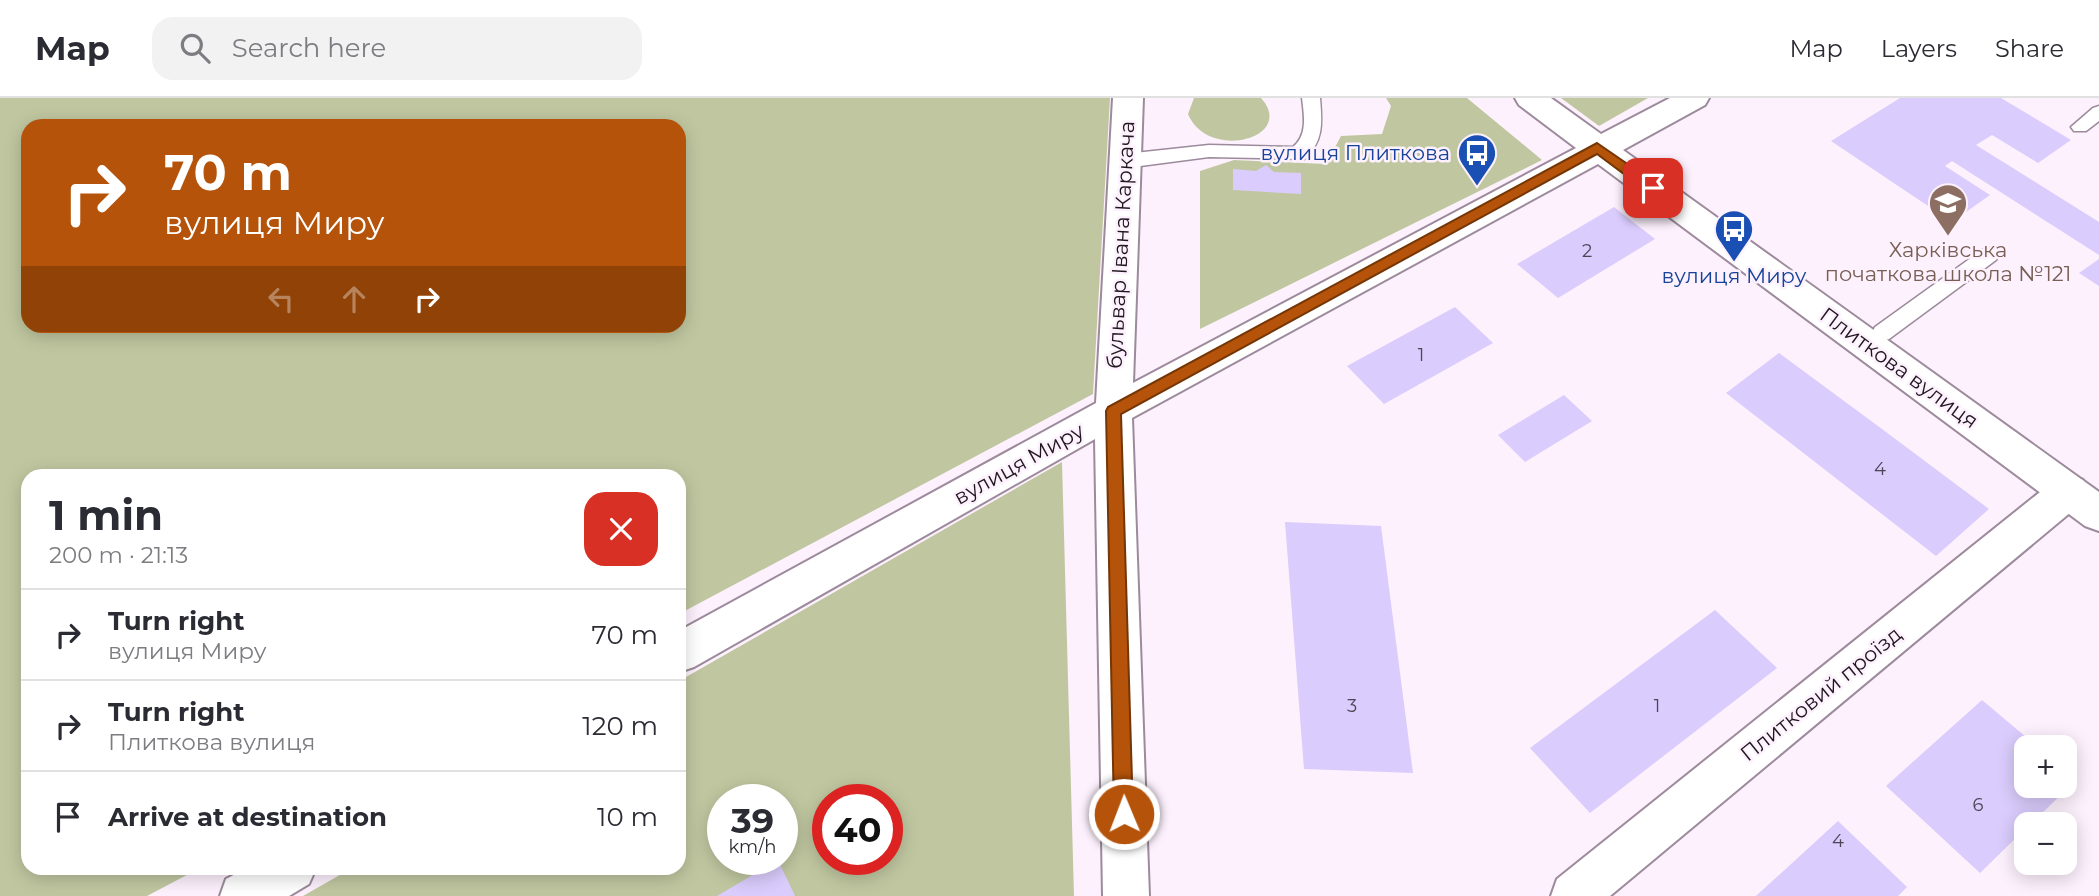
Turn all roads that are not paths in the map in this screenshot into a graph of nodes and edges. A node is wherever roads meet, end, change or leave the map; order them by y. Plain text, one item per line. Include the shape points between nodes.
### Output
1 (1128, 98) edge
2 (1311, 98) edge
3 (1530, 98) edge
4 (1693, 98) edge
5 (2099, 113) edge
6 (2080, 127) dead end
7 (1597, 148) junction
8 (1125, 161) junction
9 (1989, 255) dead end
10 (1882, 333) dead end
11 (1114, 411) junction
12 (2084, 503) edge
13 (686, 649) edge
14 (280, 875) edge
15 (243, 896) edge
16 (1126, 896) edge
17 (1574, 896) edge

1 - 8 street, бульвар Івана Каркача
2 - 8 lane via 1313,134 1308,147 1297,154 1209,151
3 - 7 street, Плиткова вулиця
4 - 7 street, вулиця Миру
5 - 6 lane
7 - 11 street, вулиця Миру
7 - 12 street, Плиткова вулиця
8 - 11 street, бульвар Івана Каркача
9 - 10 lane
11 - 13 street, вулиця Миру
11 - 16 street, бульвар Івана Каркача
12 - 17 street, Плитковий проїзд
14 - 15 street

